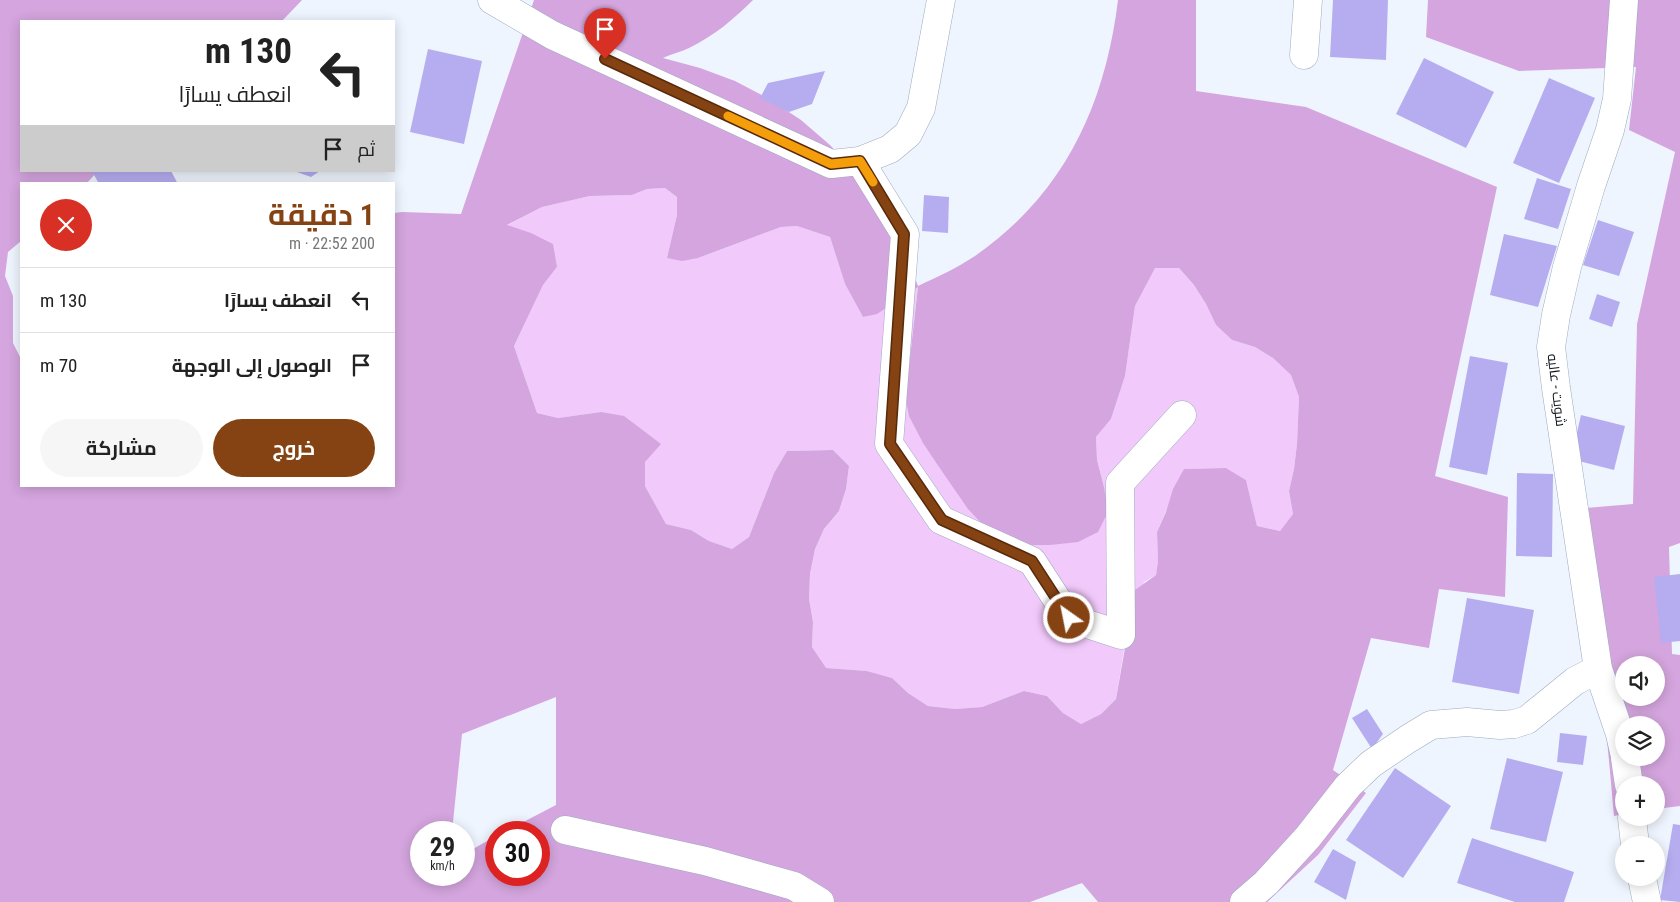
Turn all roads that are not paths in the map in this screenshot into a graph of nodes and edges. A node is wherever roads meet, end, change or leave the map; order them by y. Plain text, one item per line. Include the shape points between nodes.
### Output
1 (492, 0) edge
2 (941, 0) edge
3 (1308, 0) edge
4 (1624, 0) edge
5 (1304, 55) dead end
6 (860, 161) junction
7 (1182, 415) dead end
8 (1598, 670) junction
9 (1615, 719) edge
10 (565, 830) dead end
11 (1644, 886) edge
12 (820, 902) edge
13 (1244, 902) edge
14 (1647, 902) edge

1 - 6 street via 552,35 831,164
2 - 6 street via 921,108 908,134 890,150
3 - 5 street
4 - 8 street, شويت - عاليه via 1617,99 1567,266 1551,347
6 - 7 street via 904,234 890,444 942,520 1032,561 1069,618 1121,635 1120,483
8 - 9 street, شويت - عاليه
8 - 13 street via 1575,681 1527,720 1507,725 1467,722 1431,725 1408,739 1371,764 1348,786 1308,837
10 - 12 street via 706,861 794,886
11 - 14 street

